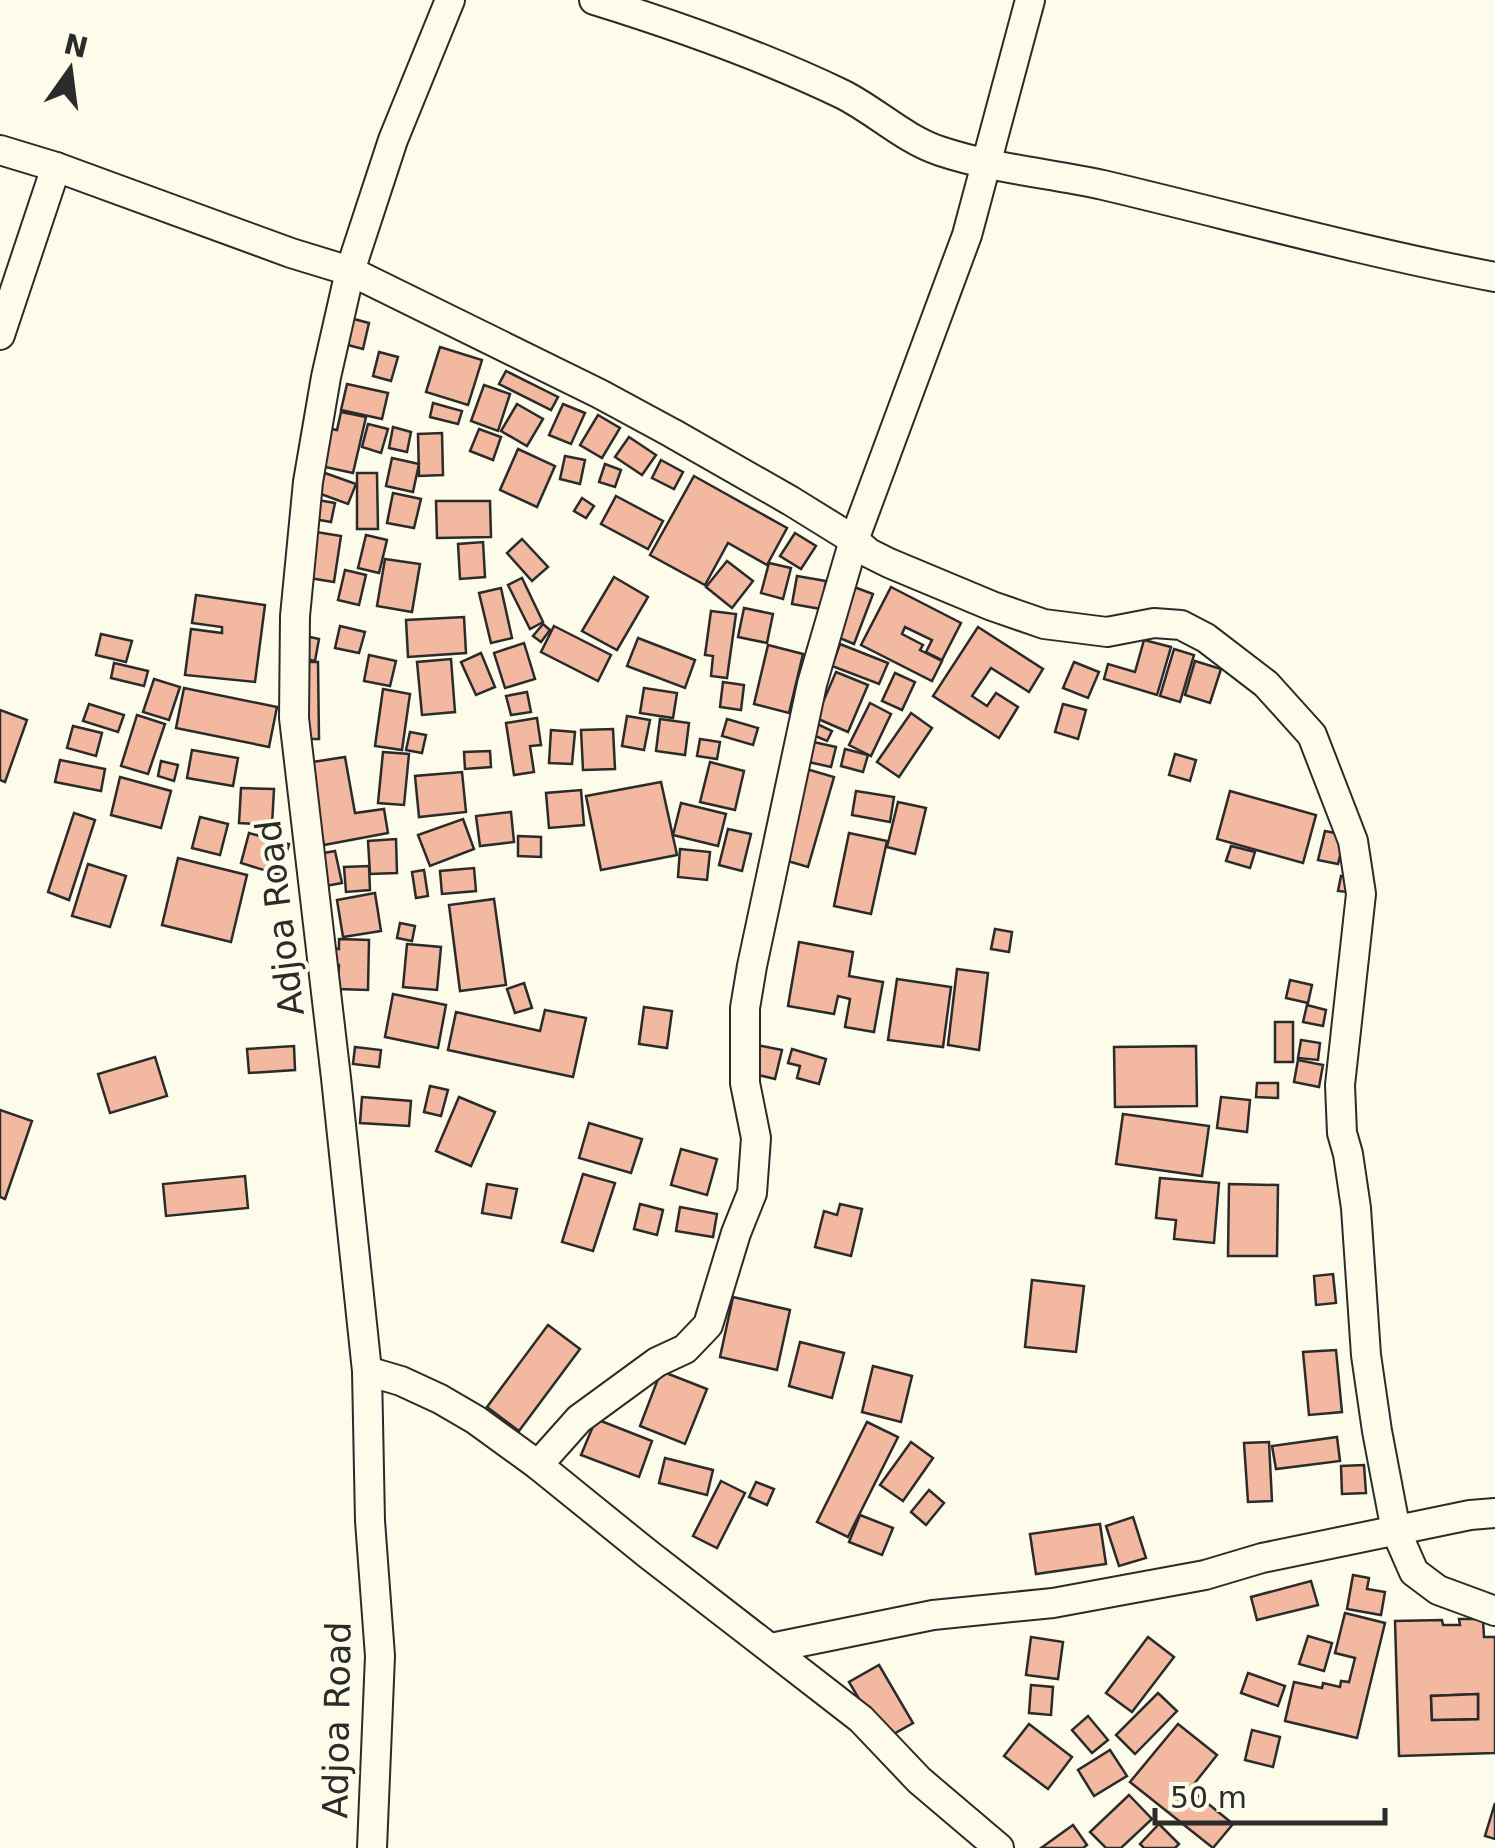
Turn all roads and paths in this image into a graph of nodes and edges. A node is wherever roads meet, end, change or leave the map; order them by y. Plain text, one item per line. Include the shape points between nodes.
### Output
1 (450, 0) edge
2 (594, 0) edge
3 (1030, 0) edge
4 (0, 150) edge
5 (987, 165) junction
6 (56, 167) junction
7 (350, 271) junction
8 (1495, 277) edge
9 (0, 335) edge
10 (854, 540) junction
11 (367, 1371) junction
12 (538, 1465) junction
13 (1495, 1512) edge
14 (1396, 1531) junction
15 (1495, 1611) edge
16 (771, 1648) junction
17 (372, 1848) edge
18 (999, 1848) edge

1 - 7 street, Adjoa Road via 393,140
2 - 5 street via 808,80 936,150
3 - 5 street
4 - 6 street
5 - 8 street via 1099,184
5 - 10 street
6 - 7 street
6 - 9 street
7 - 10 street via 658,425
7 - 11 street, Adjoa Road via 308,482 295,616 294,718
10 - 12 street via 812,684 752,966 745,1083 756,1138 752,1193 708,1325 685,1349 656,1362 579,1419
10 - 14 street via 889,564 1044,624 1107,632 1181,625 1266,684 1312,735 1353,841 1361,894 1340,1085 1342,1133 1356,1208 1366,1356
11 - 12 street via 440,1400
11 - 17 street, Adjoa Road via 380,1656
12 - 16 street
13 - 14 street
14 - 15 street via 1414,1572 1438,1590
14 - 16 street via 1053,1603 933,1616
16 - 18 street via 861,1719

